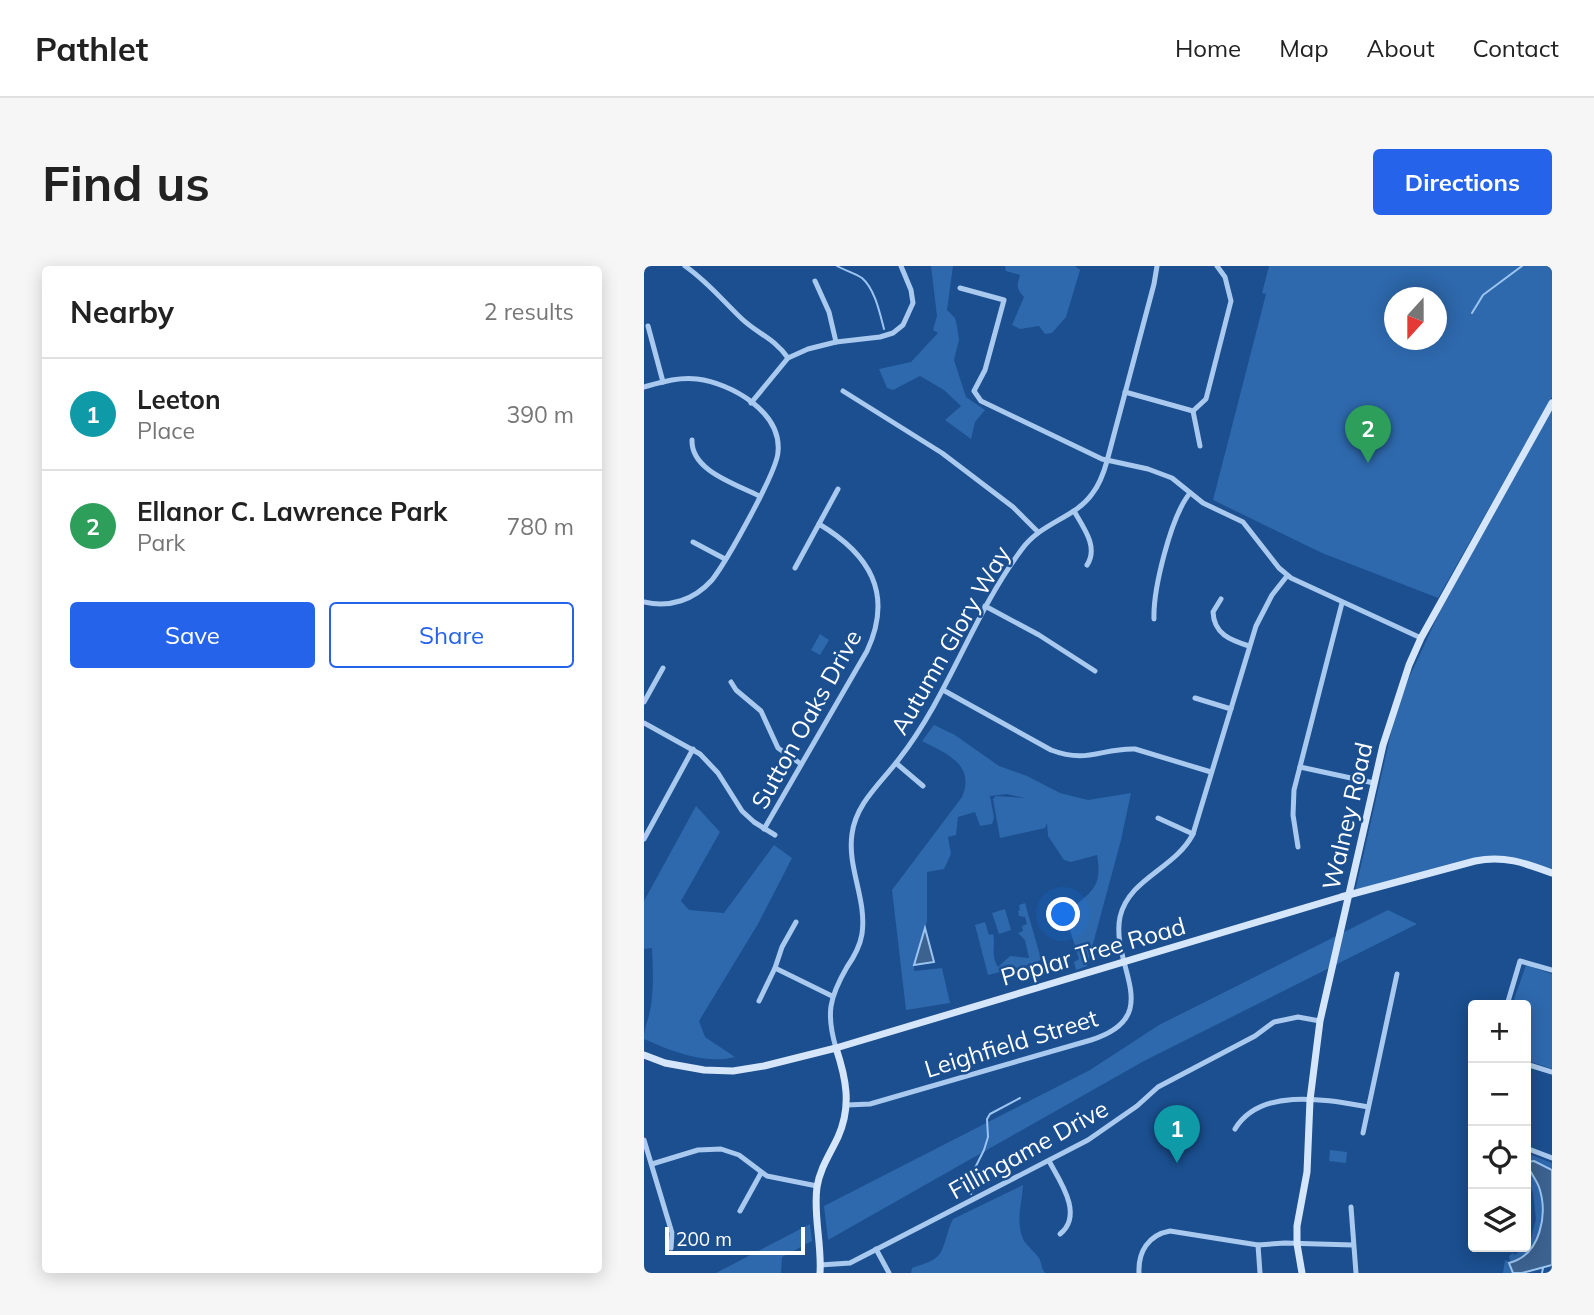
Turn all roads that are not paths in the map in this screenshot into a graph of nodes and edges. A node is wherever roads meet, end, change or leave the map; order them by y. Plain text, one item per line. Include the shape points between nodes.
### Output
1 (685, 266) edge
2 (901, 266) edge
3 (1157, 266) edge
4 (1217, 266) edge
5 (815, 281) dead end
6 (960, 288) dead end
7 (648, 326) dead end
8 (836, 342) junction
9 (788, 358) junction
10 (663, 382) junction
11 (644, 387) edge
12 (843, 391) dead end
13 (1125, 392) junction
14 (751, 403) junction
15 (1552, 403) edge
16 (1193, 411) junction
17 (692, 440) dead end
18 (1200, 446) dead end
19 (1107, 460) junction
20 (838, 489) dead end
21 (1190, 493) junction
22 (759, 496) junction
23 (1074, 511) junction
24 (819, 524) junction
25 (1038, 532) junction
26 (693, 542) dead end
27 (725, 559) junction
28 (1087, 565) dead end
29 (795, 568) dead end
30 (1287, 576) junction
31 (1221, 599) dead end
32 (644, 603) edge
33 (1342, 603) junction
34 (985, 606) junction
35 (1154, 619) dead end
36 (1421, 638) junction
37 (1249, 646) junction
38 (663, 668) dead end
39 (1095, 671) dead end
40 (731, 682) dead end
41 (943, 690) junction
42 (1195, 698) dead end
43 (644, 702) edge
44 (1231, 709) junction
45 (644, 723) edge
46 (693, 749) junction
47 (896, 763) junction
48 (802, 764) junction
49 (1300, 767) junction
50 (1211, 772) junction
51 (1374, 783) junction
52 (923, 786) dead end
53 (1158, 818) dead end
54 (764, 829) junction
55 (1193, 834) junction
56 (775, 835) dead end
57 (644, 839) edge
58 (1298, 847) dead end
59 (1552, 873) edge
60 (1349, 895) junction
61 (796, 922) dead end
62 (1126, 963) junction
63 (775, 968) junction
64 (1552, 970) edge
65 (1397, 974) dead end
66 (832, 996) junction
67 (1508, 1000) edge
68 (759, 1001) dead end
69 (1320, 1021) junction
70 (836, 1048) junction
71 (644, 1055) edge
72 (1531, 1066) edge
73 (1552, 1072) edge
74 (1310, 1100) junction
75 (847, 1105) junction
76 (1368, 1107) junction
77 (1235, 1129) dead end
78 (1363, 1133) dead end
79 (644, 1140) edge
80 (1531, 1150) edge
81 (1552, 1158) edge
82 (1049, 1161) junction
83 (652, 1164) junction
84 (761, 1173) junction
85 (817, 1186) junction
86 (1351, 1207) dead end
87 (740, 1210) dead end
88 (1060, 1234) dead end
89 (1297, 1244) junction
90 (1258, 1245) junction
91 (1353, 1245) junction
92 (671, 1248) dead end
93 (876, 1249) junction
94 (820, 1269) edge
95 (889, 1273) edge
96 (1139, 1273) edge
97 (1260, 1273) edge
98 (1301, 1273) edge
99 (1356, 1273) edge

1 - 9 street via 745,321 775,341
2 - 8 street via 913,303 903,326 880,337
3 - 13 street, Autumn Glory Way
4 - 16 street via 1226,277 1231,301 1206,399
5 - 8 street
6 - 19 street via 1004,300 985,370 974,391 981,401
7 - 10 street
8 - 9 street
9 - 14 street
10 - 11 street
10 - 14 street via 708,381
12 - 25 street via 942,453
13 - 16 street
13 - 19 street, Autumn Glory Way
14 - 22 street via 771,422 778,443 775,465
15 - 36 main road, Walney Road
16 - 18 street
17 - 22 street via 693,452 703,466
19 - 21 street via 1160,473
19 - 23 street, Autumn Glory Way via 1093,494
20 - 24 street
21 - 30 street via 1243,522
21 - 35 street via 1178,511 1153,601
22 - 27 street
23 - 25 street, Autumn Glory Way
23 - 28 street via 1091,549
24 - 29 street
24 - 48 street, Sutton Oaks Drive via 846,541 863,559 874,583 877,617 867,651
25 - 34 street, Autumn Glory Way
26 - 27 street
27 - 32 street via 712,580 693,596 666,604
30 - 33 street
30 - 37 street via 1264,609
31 - 37 street via 1213,614 1218,629
33 - 36 street
33 - 49 street
34 - 39 street
34 - 41 street, Autumn Glory Way
36 - 51 main road, Walney Road via 1390,722
37 - 44 street
38 - 43 street
40 - 48 street via 761,711 778,748
41 - 47 street, Autumn Glory Way
41 - 50 street via 1067,756 1135,749
42 - 44 street
44 - 50 street
45 - 46 street
46 - 54 street via 718,772 742,811
46 - 57 street
47 - 52 street
47 - 66 street, Autumn Glory Way via 866,799 855,821 851,849 864,917 856,952
48 - 54 street, Sutton Oaks Drive
49 - 51 street
49 - 58 street via 1292,805
50 - 55 street
51 - 60 main road, Walney Road
53 - 55 street
54 - 56 street
55 - 62 street, Leighfield Street via 1180,854 1126,901 1119,932
59 - 60 main road, Poplar Tree Road via 1509,859 1486,859
60 - 62 main road, Poplar Tree Road
60 - 69 main road, Walney Road
61 - 63 street
62 - 70 main road, Poplar Tree Road
62 - 75 street, Leighfield Street via 1132,985 1130,1007 1122,1023 1105,1035 870,1104
63 - 66 street
63 - 68 street
64 - 67 street via 1520,961
65 - 76 street
66 - 70 street, Autumn Glory Way via 830,1021
69 - 74 main road, Walney Road
69 - 82 street, Fillingame Drive via 1298,1017 1274,1022 1158,1087 1099,1133
70 - 71 main road, Poplar Tree Road via 733,1071 677,1066
70 - 75 main road
72 - 73 street
74 - 76 street
74 - 77 street via 1267,1105 1244,1117
74 - 89 main road, Walney Road
75 - 85 main road
76 - 78 street
79 - 83 street
80 - 81 street
82 - 88 street via 1070,1204 1069,1223
82 - 93 street, Fillingame Drive
83 - 84 street via 713,1148 739,1155
83 - 92 street via 673,1233
84 - 85 street
84 - 87 street
85 - 94 main road
86 - 91 street
89 - 90 street
89 - 91 street
89 - 98 main road, Walney Road
90 - 96 street via 1165,1232 1146,1245
90 - 97 street
91 - 99 street
93 - 94 street, Fillingame Drive via 844,1265
93 - 95 street

